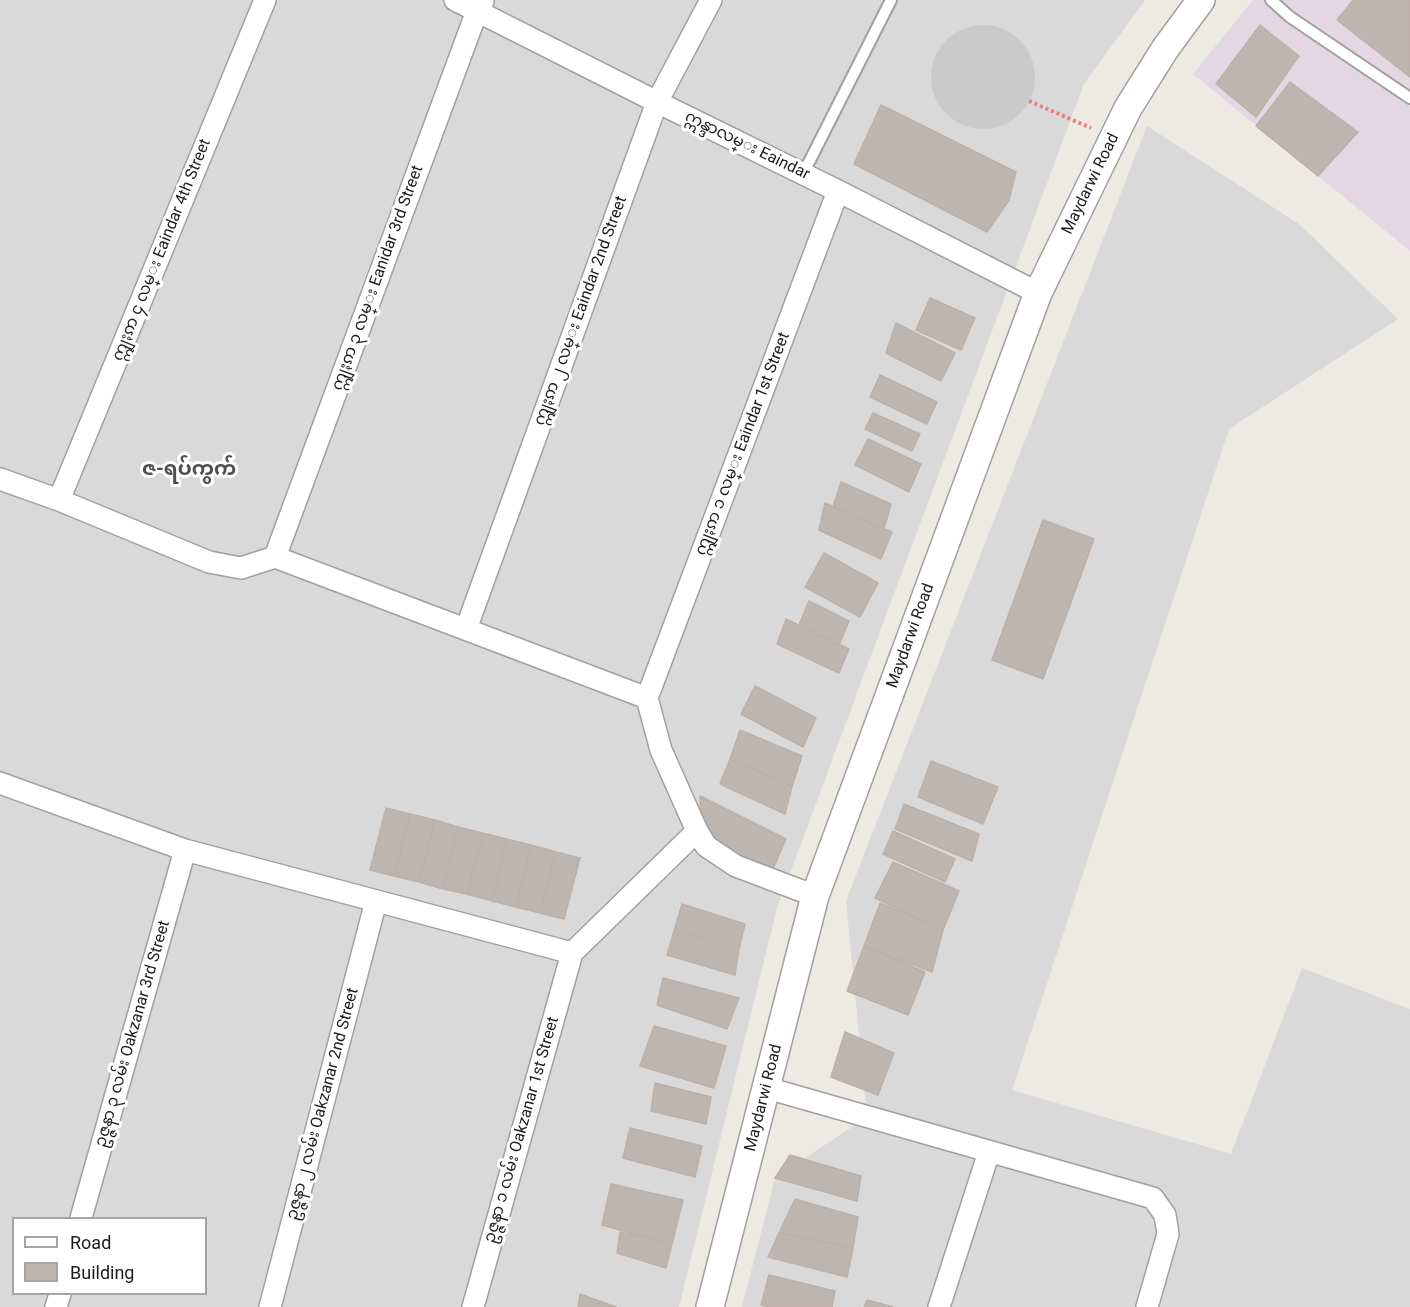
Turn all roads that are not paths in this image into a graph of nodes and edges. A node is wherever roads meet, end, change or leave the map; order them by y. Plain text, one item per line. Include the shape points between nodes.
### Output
1 (265, 0) edge
2 (455, 0) edge
3 (711, 0) edge
4 (891, 0) edge
5 (1201, 0) edge
6 (1271, 0) edge
7 (480, 6) edge
8 (1410, 98) edge
9 (657, 102) junction
10 (803, 174) junction
11 (838, 190) junction
12 (1038, 293) junction
13 (0, 479) edge
14 (59, 500) junction
15 (275, 556) junction
16 (466, 629) junction
17 (647, 698) junction
18 (0, 783) edge
19 (697, 831) junction
20 (185, 850) junction
21 (815, 896) junction
22 (376, 901) junction
23 (572, 953) junction
24 (767, 1088) junction
25 (989, 1152) junction
26 (81, 1217) edge
27 (714, 1306) edge
28 (270, 1307) edge
29 (473, 1307) edge
30 (939, 1307) edge
31 (1147, 1307) edge

1 - 14 street, ဣျႏၵာ ၄ လမ္း Eaindar 4th Street
2 - 7 street, ဣန္ဒာလမ္း Eaindar
3 - 9 street, ဣျႏၵာ ၂ လမ္း Eaindar 2nd Street
4 - 10 lane
5 - 12 street, Maydarwi Road via 1128,108
6 - 8 lane
7 - 9 street, ဣန္ဒာလမ္း Eaindar
7 - 15 street, ဣျႏၵာ ၃ လမ္း Eanidar 3rd Street
9 - 10 street, ဣန္ဒာလမ္း Eaindar
9 - 16 street, ဣျႏၵာ ၂ လမ္း Eaindar 2nd Street
10 - 11 street, ဣန္ဒာလမ္း Eaindar
11 - 12 street, ဣန္ဒာလမ္း Eaindar
11 - 17 street, ဣျႏၵာ ၁ လမ္း Eaindar 1st Street
12 - 21 street, Maydarwi Road
13 - 14 street
14 - 15 street via 209,562 241,568
15 - 16 street
16 - 17 street
17 - 19 street via 661,750
18 - 20 street
19 - 21 street via 706,846 735,866
19 - 23 street
20 - 22 street
20 - 26 street, ဥဇ္ဇနာ ၃ လမ်း Oakzanar 3rd Street
21 - 24 street, Maydarwi Road
22 - 23 street
22 - 28 street, ဥဇ္ဇနာ ၂ လမ်း Oakzanar 2nd Street
23 - 29 street, ဥဇ္ဇနာ ၁ လမ်း Oakzanar 1st Street
24 - 25 street
24 - 27 street, Maydarwi Road
25 - 30 street
25 - 31 street via 1153,1198 1165,1215 1168,1234

